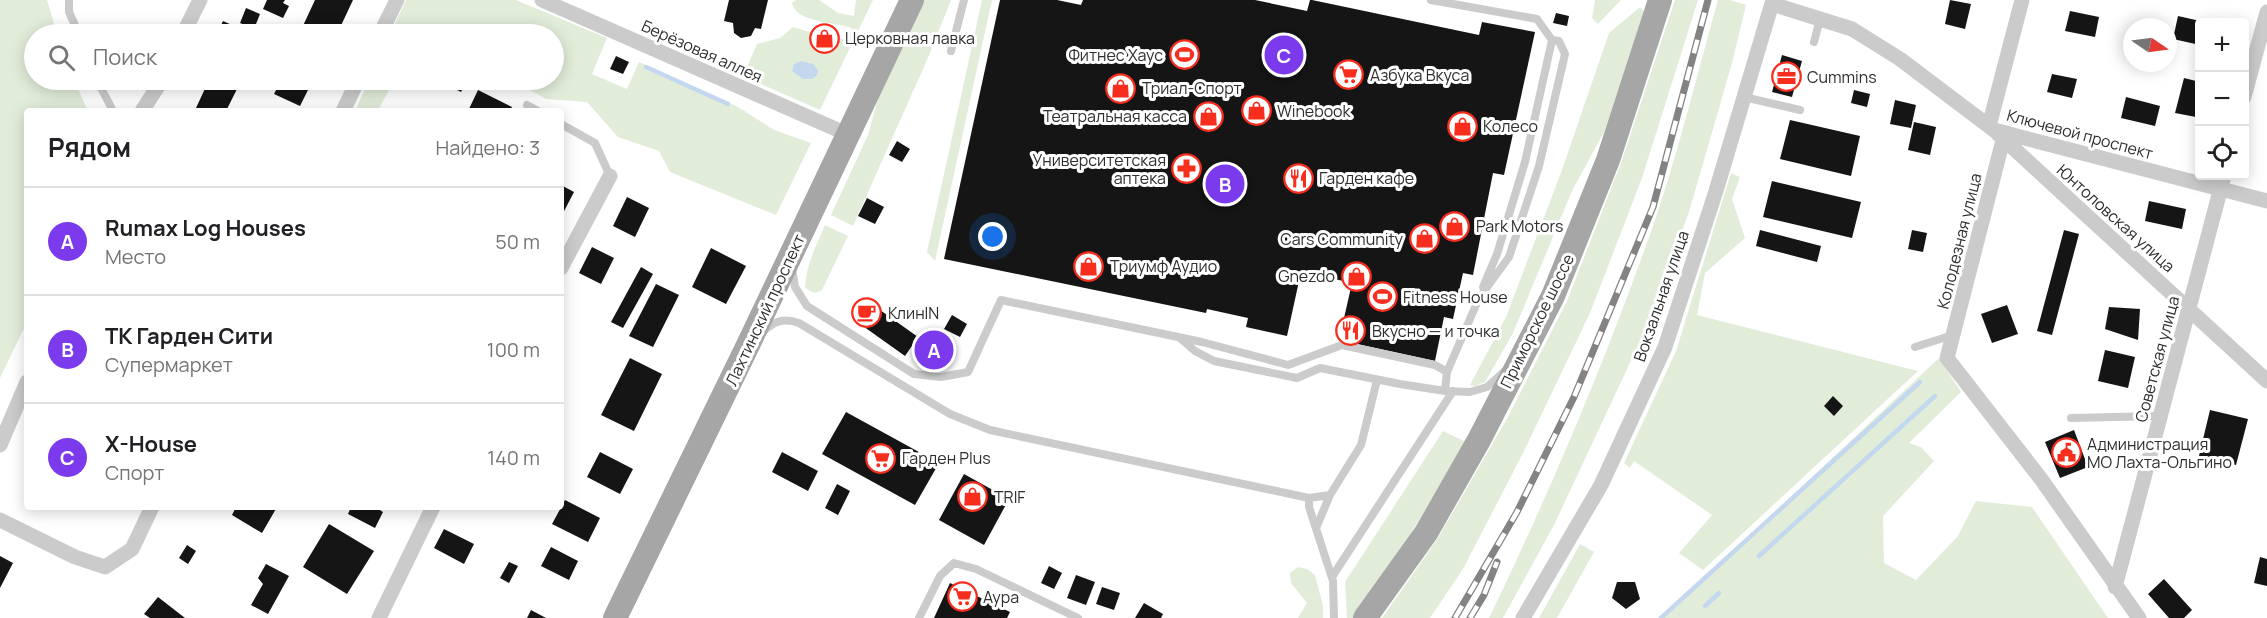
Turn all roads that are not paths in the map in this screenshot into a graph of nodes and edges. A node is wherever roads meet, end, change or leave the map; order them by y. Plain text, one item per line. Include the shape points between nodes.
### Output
1 (69, 0) edge
2 (200, 0) edge
3 (397, 0) edge
4 (912, 0) edge
5 (964, 0) edge
6 (1431, 0) edge
7 (1660, 0) edge
8 (2022, 0) edge
9 (550, 2) edge
10 (1772, 2) edge
11 (2267, 12) edge
12 (1820, 19) junction
13 (74, 24) edge
14 (188, 24) edge
15 (385, 24) edge
16 (1552, 40) junction
17 (1814, 42) dead end
18 (951, 51) dead end
19 (2249, 79) edge
20 (102, 90) edge
21 (156, 90) edge
22 (353, 90) edge
23 (1744, 97) junction
24 (527, 105) dead end
25 (111, 108) edge
26 (144, 108) edge
27 (344, 108) edge
28 (532, 108) edge
29 (1800, 110) dead end
30 (564, 126) edge
31 (1998, 132) junction
32 (847, 134) junction
33 (610, 176) joint
34 (2222, 182) edge
35 (2267, 201) edge
36 (792, 252) junction
37 (564, 262) edge
38 (1553, 296) junction
39 (1477, 301) junction
40 (2189, 309) junction
41 (1953, 335) junction
42 (1179, 337) junction
43 (749, 344) junction
44 (1915, 347) dead end
45 (1447, 372) junction
46 (1377, 380) junction
47 (2267, 381) edge
48 (24, 389) edge
49 (1449, 391) junction
50 (2160, 416) junction
51 (2071, 418) dead end
52 (0, 445) edge
53 (1330, 495) junction
54 (1309, 498) junction
55 (151, 510) edge
56 (432, 510) edge
57 (0, 520) edge
58 (1316, 528) junction
59 (1332, 577) junction
60 (2115, 587) junction
61 (379, 618) edge
62 (615, 618) edge
63 (919, 618) edge
64 (1078, 618) edge
65 (1334, 618) edge
66 (1365, 618) edge
67 (1523, 618) edge
68 (2139, 618) edge

1 - 13 lane
2 - 14 street
3 - 15 street
4 - 32 main road, Лахтинский проспект
5 - 18 lane
6 - 16 lane via 1537,19
7 - 38 main road, Приморское шоссе via 1608,160
8 - 31 street, Колодезная улица
9 - 32 street, Берёзовая аллея
10 - 12 street, Ключевой проспект
10 - 23 street, Вокзальная улица
11 - 19 street
12 - 17 lane
12 - 31 street, Ключевой проспект via 1852,29 1900,58
16 - 39 lane via 1525,162 1497,254
16 - 39 lane via 1559,41 1565,54 1539,166 1509,257
20 - 25 lane
21 - 26 street
22 - 27 street
23 - 29 lane
23 - 67 street, Вокзальная улица via 1665,347 1601,485
24 - 28 lane
30 - 33 lane via 595,143
31 - 34 street, Ключевой проспект
31 - 40 street, Юнтоловская улица
31 - 41 street, Колодезная улица
32 - 36 main road, Лахтинский проспект
33 - 37 street
34 - 35 street, Ключевой проспект
34 - 40 street, Советская улица
36 - 42 lane via 795,287 807,306 914,374 941,377 968,372 1001,300
36 - 43 main road, Лахтинский проспект
38 - 49 lane via 1505,370 1487,387 1470,392
38 - 66 main road, Приморское шоссе via 1426,533
39 - 45 lane
40 - 47 street, Юнтоловская улица
40 - 50 street, Советская улица
41 - 44 lane
41 - 60 street, Колодезная улица via 1947,358 2041,479
42 - 45 lane via 1288,365 1342,345 1435,365
42 - 46 lane via 1214,361 1254,370 1296,378 1320,368
43 - 54 lane via 770,325 790,320 950,414 990,430
43 - 62 main road, Лахтинский проспект
45 - 49 lane
46 - 49 lane
46 - 53 lane via 1361,445
48 - 52 street
49 - 59 lane
50 - 51 lane
50 - 60 street, Советская улица
53 - 54 lane
53 - 58 lane
54 - 58 lane
55 - 57 street via 132,549 105,567 75,557
56 - 61 street
58 - 59 lane
59 - 65 lane
60 - 68 street
63 - 64 lane via 940,576 954,563 976,569

